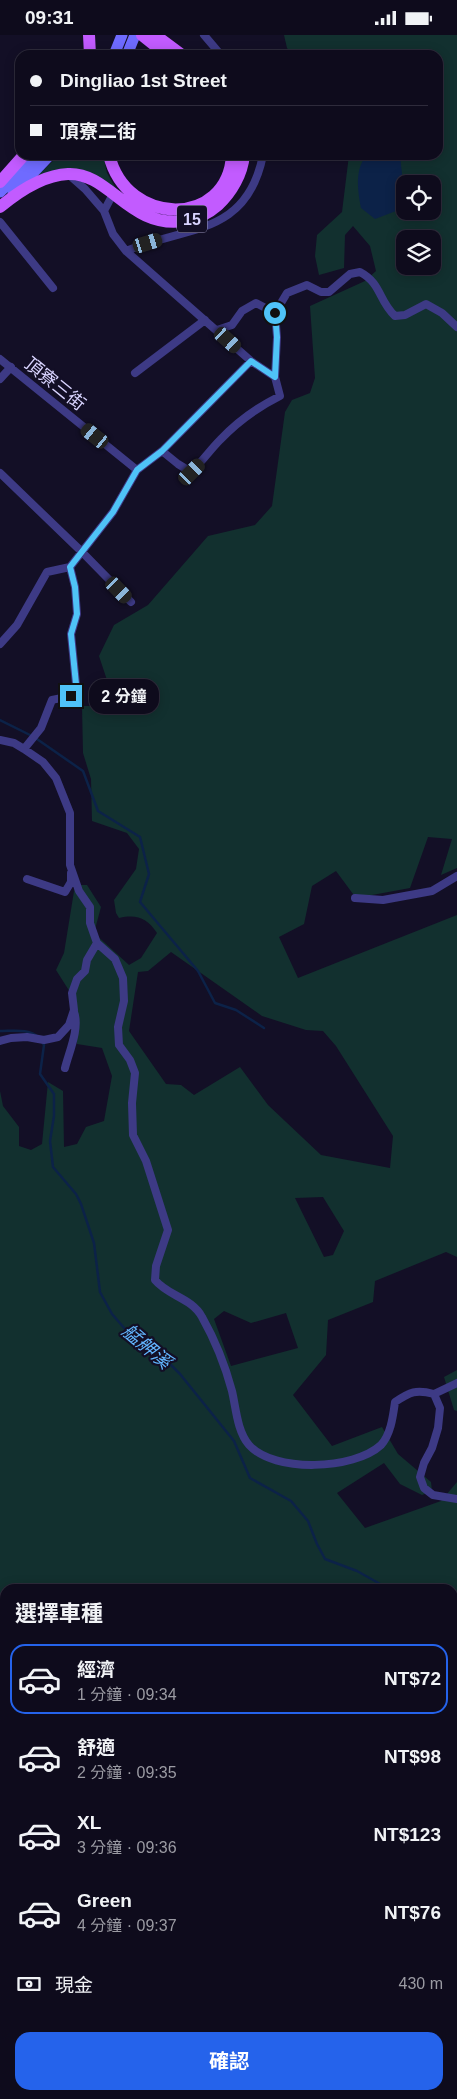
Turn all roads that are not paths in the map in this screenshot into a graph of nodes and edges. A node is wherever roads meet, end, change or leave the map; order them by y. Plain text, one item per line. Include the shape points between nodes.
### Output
1 (89, 35) edge
2 (122, 35) edge
3 (135, 35) edge
4 (204, 35) edge
5 (149, 37) edge
6 (90, 50) edge
7 (116, 50) edge
8 (129, 50) edge
9 (162, 50) edge
10 (173, 50) edge
11 (217, 50) edge
12 (20, 160) edge
13 (33, 160) edge
14 (45, 160) edge
15 (111, 160) edge
16 (232, 160) edge
17 (243, 160) edge
18 (262, 160) edge
19 (68, 174) junction
20 (0, 182) edge
21 (113, 194) junction
22 (3, 199) edge
23 (104, 211) junction
24 (0, 221) edge
25 (126, 251) junction
26 (53, 288) dead end
27 (275, 313) junction
28 (205, 320) junction
29 (457, 327) edge
30 (217, 330) junction
31 (0, 359) edge
32 (251, 361) junction
33 (11, 367) junction
34 (136, 373) dead end
35 (275, 377) junction
36 (0, 379) edge
37 (162, 451) junction
38 (137, 470) junction
39 (0, 473) edge
40 (82, 552) junction
41 (70, 567) junction
42 (131, 603) dead end
43 (0, 644) edge
44 (0, 740) edge
45 (26, 745) junction
46 (70, 865) junction
47 (457, 876) edge
48 (27, 879) dead end
49 (355, 898) dead end
50 (96, 943) junction
51 (74, 1010) junction
52 (0, 1041) edge
53 (65, 1068) dead end
54 (457, 1383) edge
55 (434, 1394) junction
56 (457, 1499) edge

1 - 6 main road
2 - 7 main road
3 - 8 main road
4 - 11 street
5 - 9 main road
5 - 10 main road
12 - 20 main road
13 - 22 main road
14 - 22 main road
15 - 16 main road via 117,177 138,199 154,207 168,209 194,206 216,193 225,181
17 - 21 main road, 15 via 239,175 224,200 212,211 187,220 173,222 141,215
18 - 25 street via 252,188 224,218 193,232
19 - 21 main road, 15 via 89,178
19 - 22 main road, 15 via 44,179
19 - 23 street
21 - 23 street
23 - 25 street via 113,234
24 - 26 street
25 - 28 street
27 - 29 street via 288,293 307,285 329,292 350,274 360,272 370,277 386,307 395,316 405,315 426,304
27 - 30 street via 256,303 242,311 232,325
27 - 35 street
28 - 30 street
28 - 34 street
30 - 32 street
31 - 33 street, 頂寮三街
32 - 35 street
32 - 37 street
33 - 36 street
33 - 38 street, 頂寮三街
35 - 37 street via 280,396 234,427 192,472
37 - 38 street
38 - 40 street via 113,512
39 - 40 street
40 - 41 street
40 - 42 street
41 - 43 street via 47,572 17,625
41 - 45 street via 77,614 71,634 75,691 71,696 52,700 41,728
44 - 45 street
45 - 46 street via 56,778 70,813
46 - 48 street via 71,882 65,892
46 - 50 street via 79,891 90,907 90,923
47 - 49 street via 432,891 383,900
50 - 51 street via 72,993
50 - 55 street via 115,959 122,978 124,1001 118,1027 119,1045 135,1073 133,1135 146,1161 168,1229 155,1280 163,1289 188,1301 201,1315 223,1361 248,1444 260,1454 290,1463 318,1465 343,1462 367,1454 380,1445 392,1422 395,1403 407,1394 421,1391
51 - 52 street via 69,1025 58,1037
51 - 53 street via 75,1024
54 - 55 street
55 - 56 street via 440,1408 438,1428 420,1477 424,1488 434,1495

